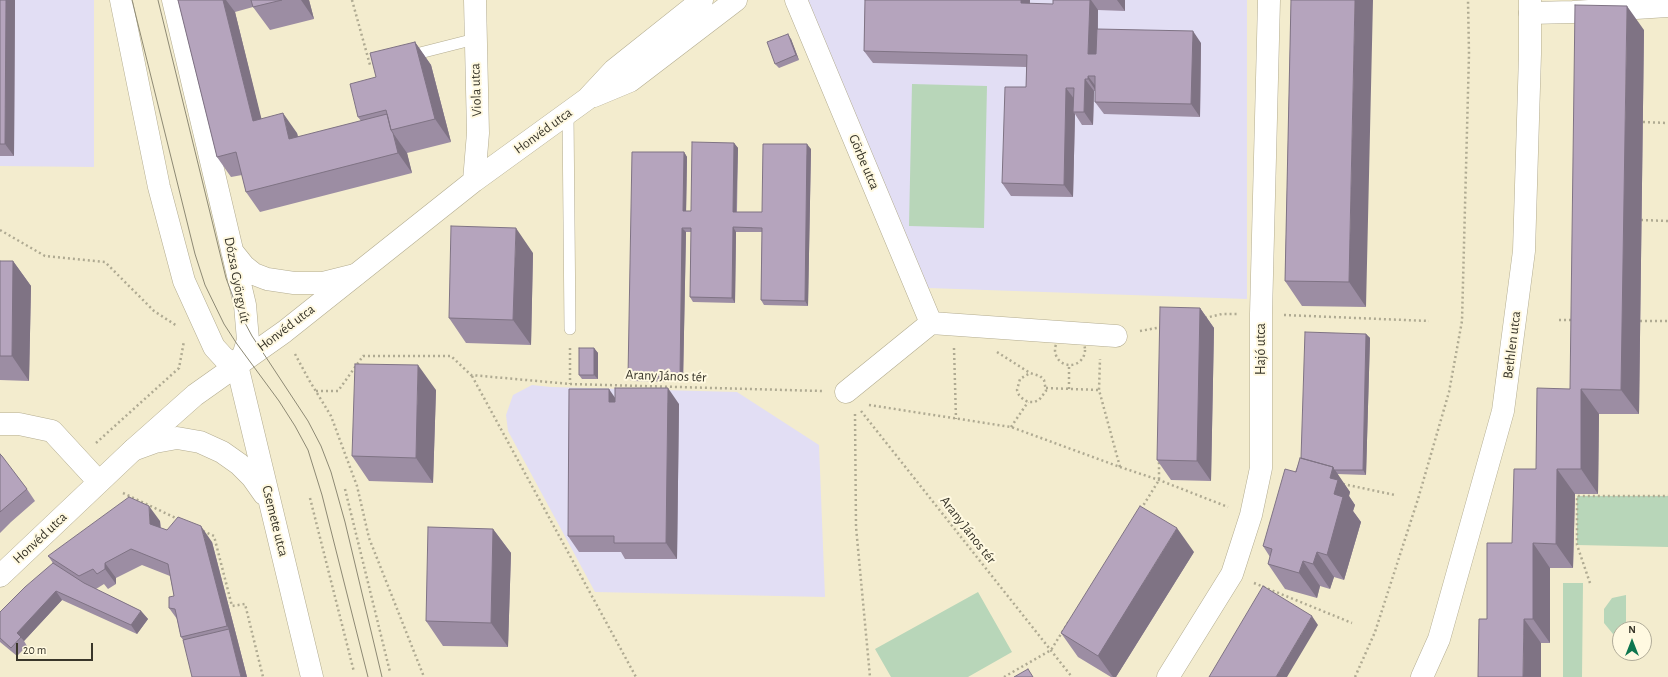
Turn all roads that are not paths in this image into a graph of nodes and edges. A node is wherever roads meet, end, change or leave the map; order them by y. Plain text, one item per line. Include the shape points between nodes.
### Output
1 (121, 0) edge
2 (172, 0) edge
3 (475, 0) edge
4 (702, 0) edge
5 (736, 0) edge
6 (796, 0) edge
7 (1269, 0) edge
8 (1530, 6) edge
9 (1668, 6) edge
10 (475, 39) junction
11 (370, 65) road end
12 (587, 99) junction
13 (568, 114) junction
14 (474, 181) junction
15 (232, 250) junction
16 (355, 275) junction
17 (931, 323) junction
18 (570, 329) road end
19 (1108, 335) road end
20 (237, 365) junction
21 (850, 397) road end
22 (0, 424) edge
23 (133, 450) junction
24 (99, 482) junction
25 (271, 504) junction
26 (0, 576) edge
27 (312, 677) edge
28 (1168, 677) edge
29 (1422, 677) edge

1 - 20 street via 159,187 184,280 214,348 224,358
2 - 15 street, Dózsa György út
3 - 10 street, Viola utca
4 - 12 street, Honvéd utca via 614,70
5 - 12 street, Honvéd utca via 630,81
6 - 17 street, Görbe utca
7 - 28 street, Hajó utca via 1261,314 1261,468 1251,515 1232,574
8 - 9 street via 1581,12
8 - 29 street, Bethlen utca via 1524,251 1503,410 1439,639
10 - 11 lane
10 - 14 street, Viola utca via 478,133
12 - 13 street, Honvéd utca
13 - 14 street, Honvéd utca
13 - 18 lane
14 - 16 street, Honvéd utca
15 - 16 street via 244,266 254,274 267,279 294,283 323,283
15 - 20 street, Dózsa György út via 245,305 248,340
16 - 20 street, Honvéd utca via 284,332
17 - 19 street
17 - 21 street
20 - 23 street, Honvéd utca via 195,395
20 - 25 street, Csemete utca
22 - 24 street via 19,424 52,431
23 - 24 street, Honvéd utca
23 - 25 street via 177,438 200,442 222,452 239,464 252,477
24 - 26 street, Honvéd utca
25 - 27 street, Csemete utca

